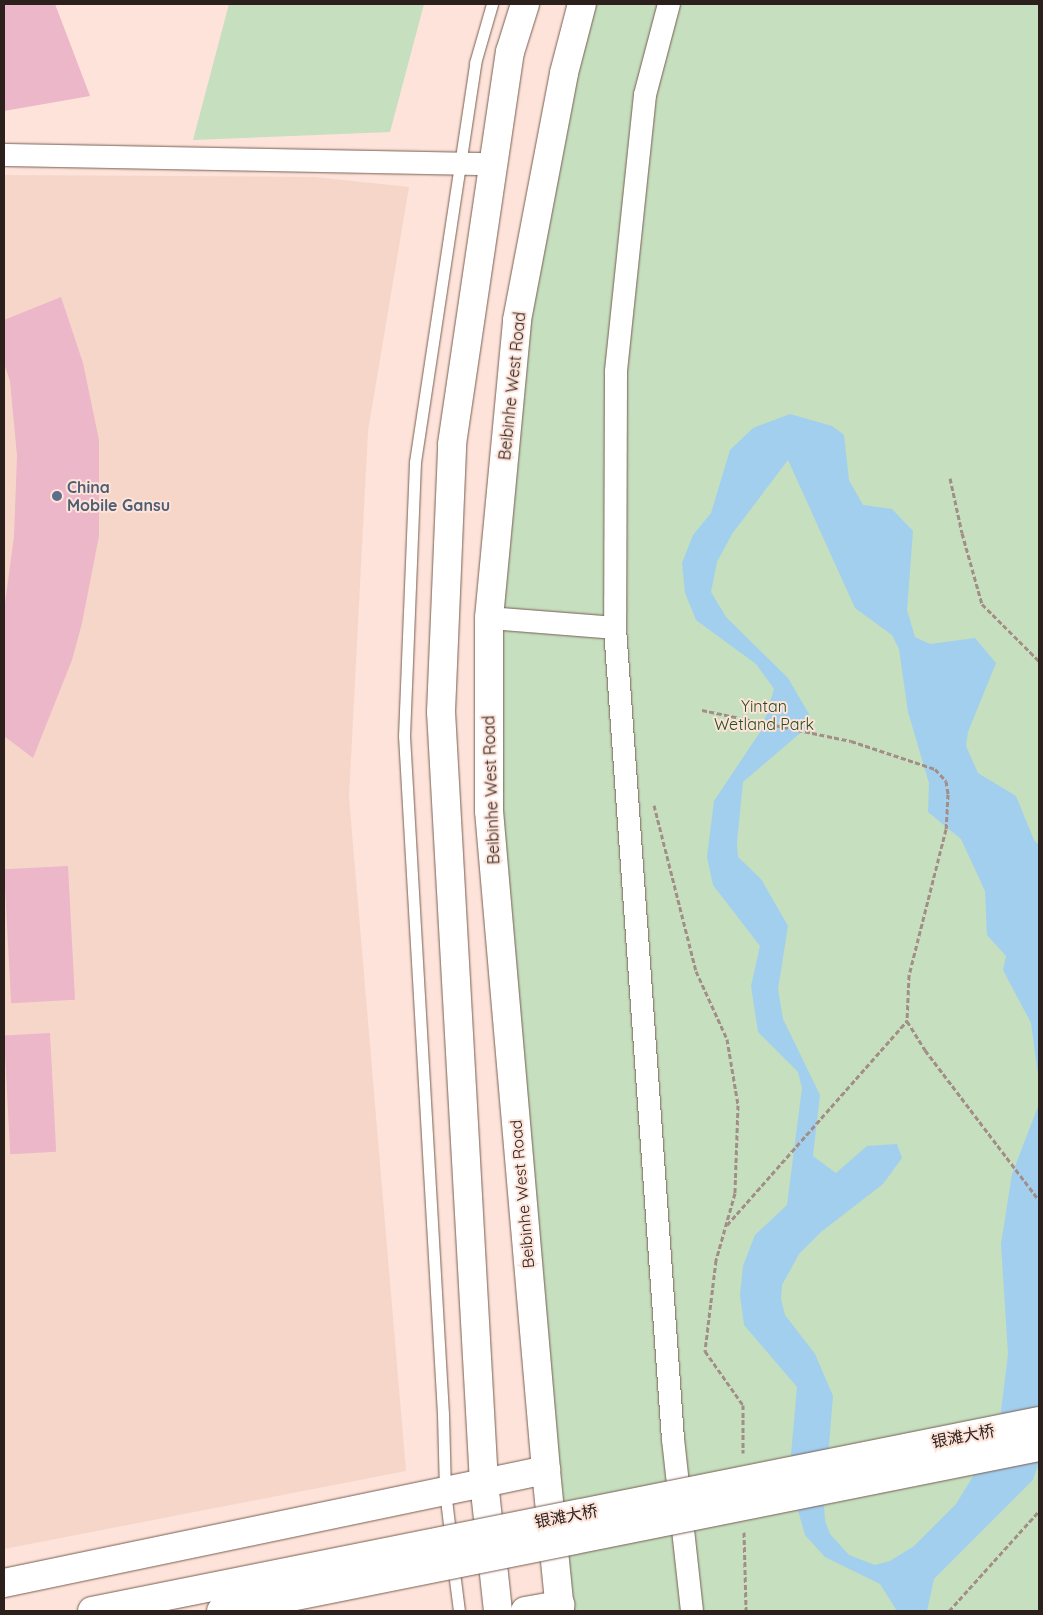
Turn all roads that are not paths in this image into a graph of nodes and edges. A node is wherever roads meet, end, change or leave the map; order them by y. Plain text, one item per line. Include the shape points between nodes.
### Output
1 (492, 4) edge
2 (525, 4) edge
3 (582, 4) edge
4 (669, 4) edge
5 (4, 155) edge
6 (459, 164) junction
7 (493, 164) junction
8 (489, 618) junction
9 (614, 628) junction
10 (1039, 1421) edge
11 (1039, 1447) edge
12 (546, 1470) junction
13 (484, 1483) junction
14 (445, 1491) junction
15 (4, 1583) edge
16 (560, 1608) edge
17 (92, 1611) edge
18 (221, 1611) edge
19 (459, 1611) edge
20 (498, 1611) edge
21 (525, 1611) edge
22 (692, 1611) edge

1 - 6 lane via 475,63
2 - 7 main road via 510,52
3 - 8 main road, Beibinhe West Road via 564,72 517,320
4 - 9 street via 645,95 616,372
5 - 6 street
6 - 7 street
6 - 14 lane via 415,462 404,736
7 - 13 main road via 452,444 441,712
8 - 9 street
8 - 12 main road, Beibinhe West Road via 489,811
9 - 22 street via 673,1439
10 - 17 main road, 银滩大桥, bridge
11 - 18 main road, 银滩大桥, bridge
12 - 13 main road
12 - 16 main road, Beibinhe West Road
13 - 14 main road
13 - 20 main road
14 - 15 main road
14 - 19 lane
16 - 21 main road

